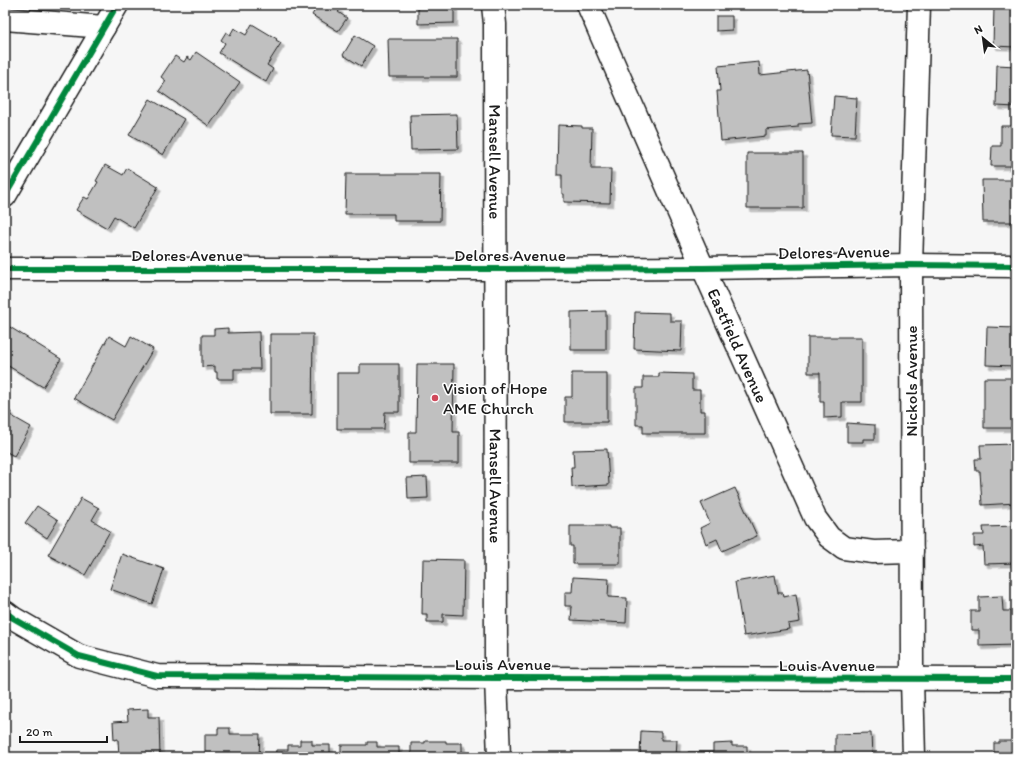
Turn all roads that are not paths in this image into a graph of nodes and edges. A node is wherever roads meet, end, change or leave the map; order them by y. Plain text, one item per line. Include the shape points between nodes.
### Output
1 (117, 5) edge
2 (588, 5) edge
3 (919, 5) edge
4 (498, 11) edge
5 (28, 13) edge
6 (5, 20) edge
7 (104, 27) junction
8 (5, 196) edge
9 (911, 265) junction
10 (1016, 266) edge
11 (703, 268) junction
12 (5, 269) edge
13 (495, 269) junction
14 (912, 551) junction
15 (5, 612) edge
16 (496, 678) junction
17 (912, 679) junction
18 (1016, 679) edge
19 (499, 757) edge
20 (914, 757) edge

1 - 7 street
2 - 11 street, Eastfield Avenue
3 - 9 street, Nickols Avenue
4 - 13 street, Mansell Avenue
5 - 6 street
5 - 7 street
7 - 8 street
9 - 10 street, Delores Avenue
9 - 11 street, Delores Avenue
9 - 14 street, Nickols Avenue
11 - 13 street, Delores Avenue
11 - 14 street, Eastfield Avenue via 815,518 829,538 844,548 873,552
12 - 13 street, Delores Avenue
13 - 16 street, Mansell Avenue
14 - 17 street, Nickols Avenue
15 - 16 street, Louis Avenue via 79,656 157,676
16 - 17 street, Louis Avenue
16 - 19 street, Mansell Avenue
17 - 18 street, Louis Avenue
17 - 20 street, Nickols Avenue

